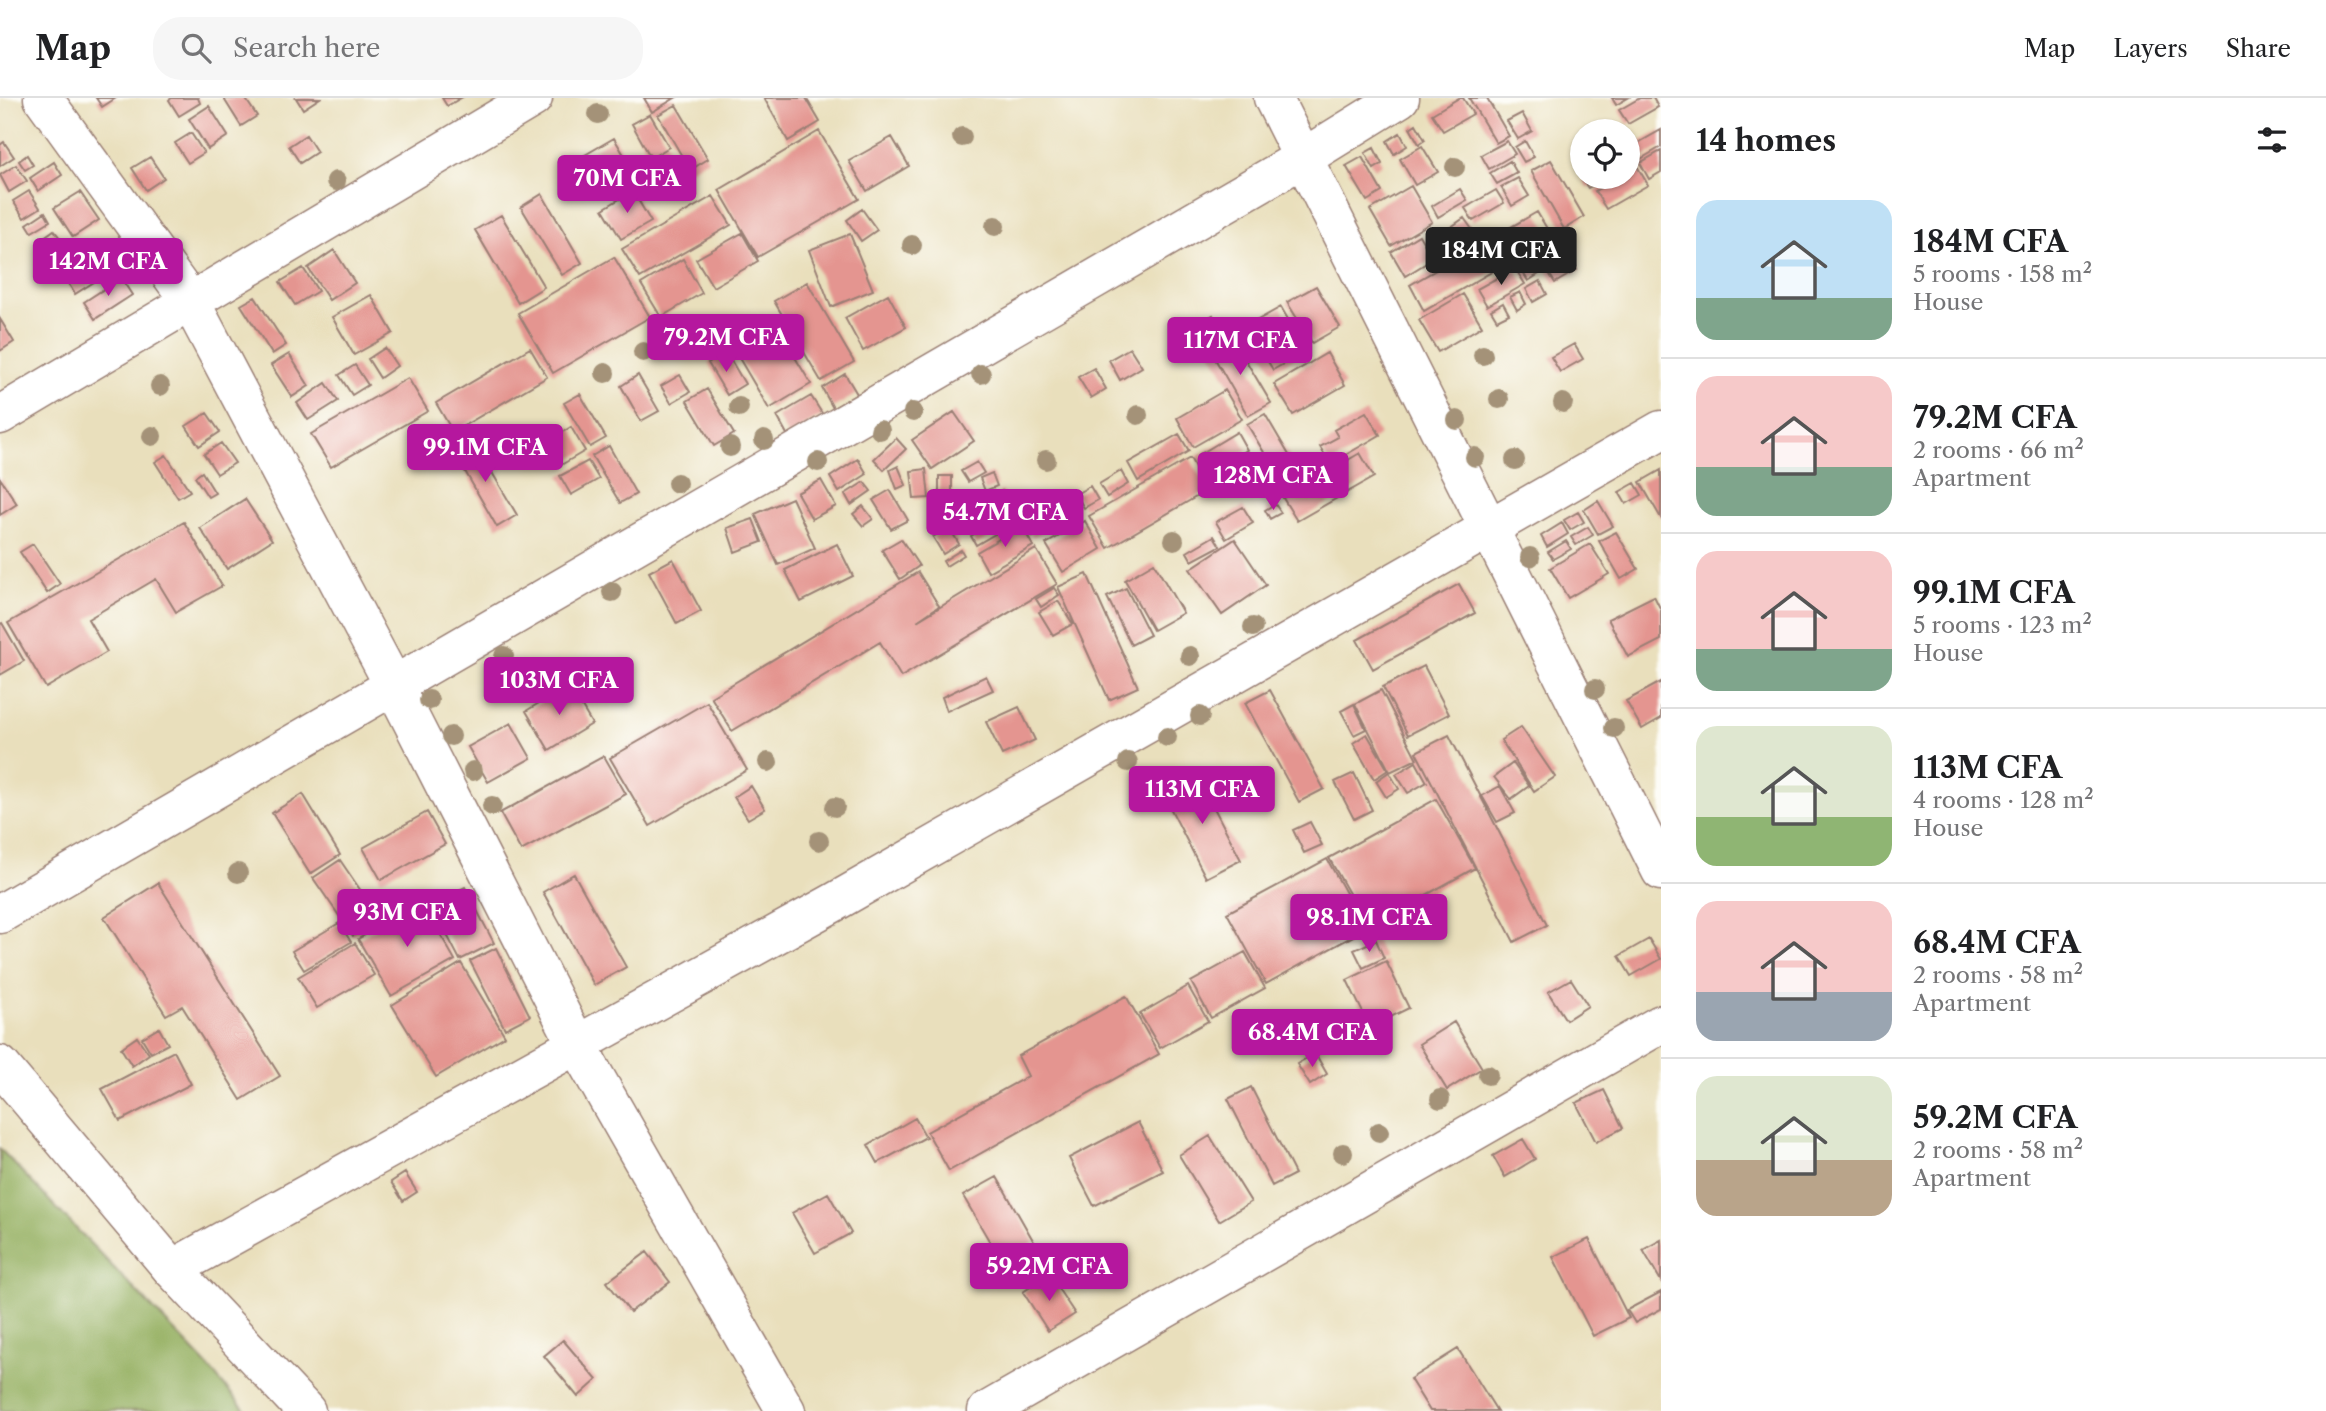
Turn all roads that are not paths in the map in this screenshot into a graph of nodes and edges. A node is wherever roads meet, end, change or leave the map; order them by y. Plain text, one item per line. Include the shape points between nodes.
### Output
1 (43, 98) edge
2 (533, 98) edge
3 (1273, 98) edge
4 (1400, 98) edge
5 (1303, 158) junction
6 (190, 301) junction
7 (0, 415) edge
8 (1661, 430) edge
9 (1491, 529) junction
10 (393, 684) junction
11 (1661, 871) edge
12 (0, 914) edge
13 (1661, 1024) edge
14 (577, 1045) junction
15 (0, 1065) edge
16 (172, 1269) junction
17 (306, 1411) edge
18 (786, 1411) edge
19 (987, 1411) edge

1 - 6 street
2 - 6 street
3 - 5 street
4 - 5 street
5 - 9 street
5 - 10 street
6 - 7 street
6 - 10 street
8 - 9 street
9 - 11 street
9 - 14 street
10 - 12 street
10 - 14 street
13 - 19 street
14 - 16 street
14 - 18 street
15 - 16 street
16 - 17 street

